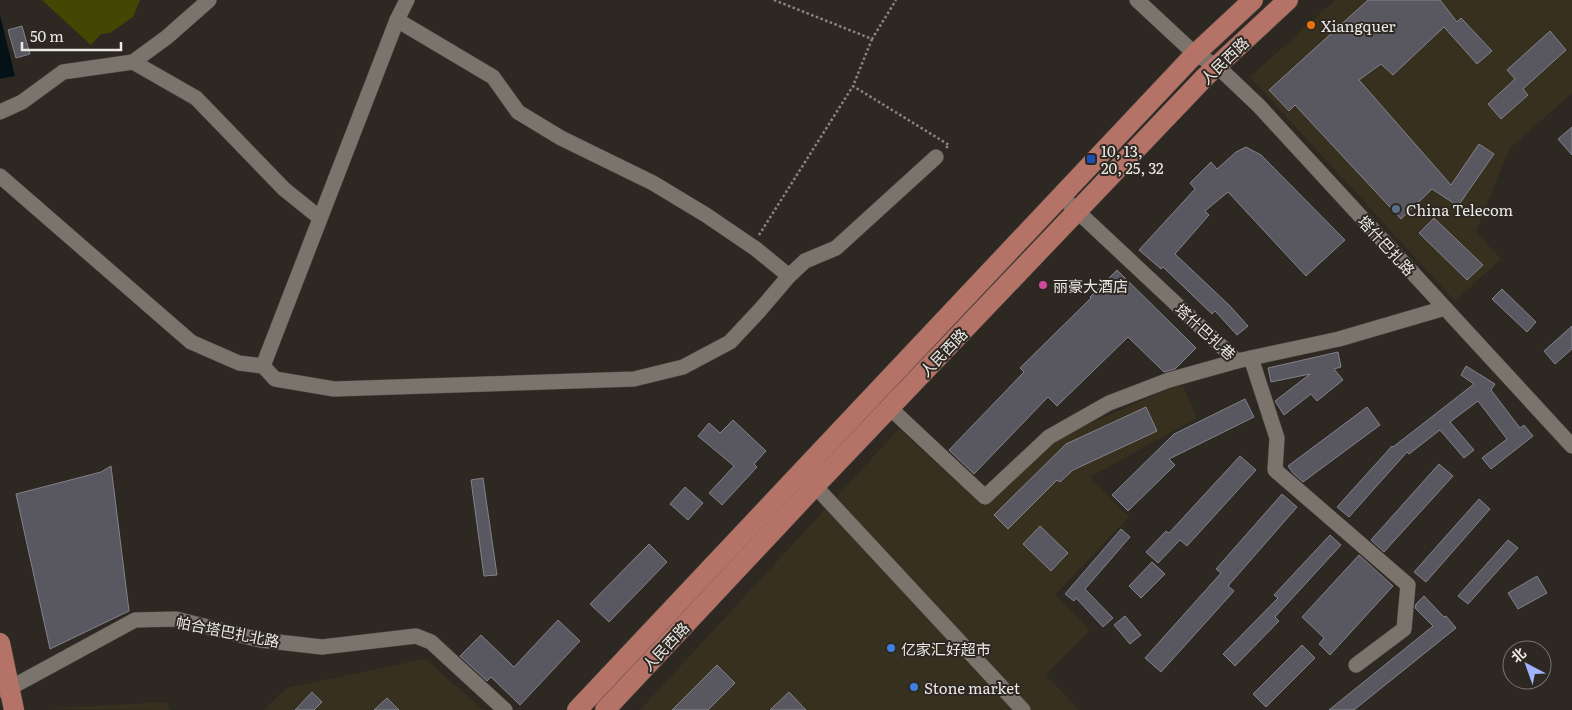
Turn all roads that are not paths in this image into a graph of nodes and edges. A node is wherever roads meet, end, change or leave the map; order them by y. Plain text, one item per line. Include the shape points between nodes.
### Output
1 (209, 0) edge
2 (407, 0) edge
3 (1137, 0) edge
4 (1253, 0) edge
5 (1288, 0) edge
6 (397, 20) junction
7 (1195, 54) junction
8 (132, 62) junction
9 (1217, 66) junction
10 (0, 112) edge
11 (936, 157) road end
12 (0, 176) edge
13 (1061, 196) junction
14 (1077, 212) junction
15 (320, 218) junction
16 (789, 276) junction
17 (1445, 308) junction
18 (1244, 360) junction
19 (263, 366) junction
20 (890, 408) junction
21 (1572, 446) edge
22 (816, 486) junction
23 (0, 643) edge
24 (1356, 665) dead end
25 (5, 689) edge
26 (14, 710) edge
27 (505, 710) edge
28 (577, 710) edge
29 (605, 710) edge
30 (1023, 710) edge

1 - 8 street
2 - 6 street
3 - 7 street, 塔什巴扎路
4 - 7 main road, 人民西路
5 - 9 main road, 人民西路
6 - 15 street
6 - 16 street via 493,77 518,112 561,138 653,183 706,215
7 - 9 street, 塔什巴扎路
7 - 13 main road, 人民西路
8 - 10 street via 63,72 22,102
8 - 15 street via 196,98 284,189
9 - 14 main road, 人民西路
9 - 17 street, 塔什巴扎路 via 1259,106
11 - 16 street via 836,248 805,261
12 - 19 street via 191,342 239,363
13 - 14 street, 塔什巴扎巷
13 - 28 main road, 人民西路
14 - 18 street, 塔什巴扎巷
14 - 20 main road, 人民西路
15 - 19 street
16 - 19 street via 730,342 683,367 634,379 334,390 275,379
17 - 18 street, 塔什巴扎巷 via 1339,339
17 - 21 street, 塔什巴扎路
18 - 20 street via 1170,380 1109,403 1049,437 985,497
18 - 24 street via 1276,438 1275,470 1408,585 1404,629
20 - 22 main road, 人民西路
22 - 29 main road, 人民西路
22 - 30 street
23 - 25 main road
25 - 26 main road
25 - 27 street, 帕合塔巴扎北路 via 135,620 176,619 260,640 322,647 416,636 431,642

